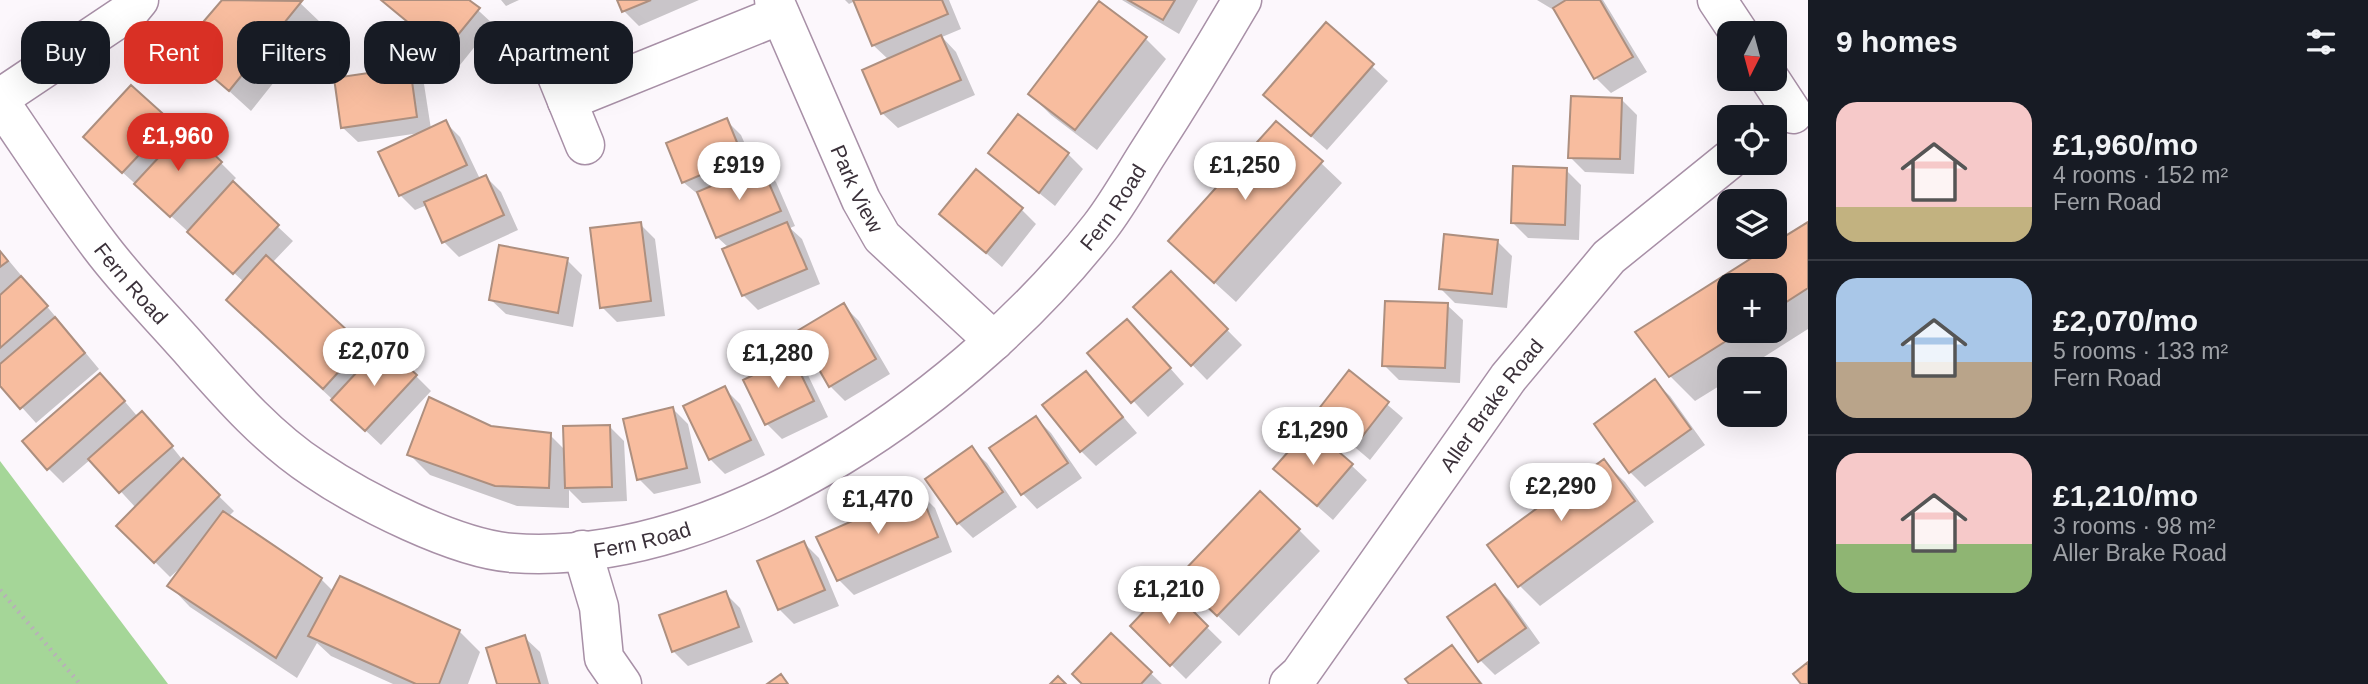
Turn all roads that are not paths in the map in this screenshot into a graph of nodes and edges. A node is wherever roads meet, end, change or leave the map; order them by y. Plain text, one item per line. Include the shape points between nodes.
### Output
1 (139, 0) edge
2 (1242, 0) edge
3 (1717, 0) edge
4 (777, 7) edge
5 (1731, 21) edge
6 (560, 84) edge
7 (1778, 91) edge
8 (0, 100) edge
9 (567, 102) junction
10 (1792, 114) edge
11 (585, 145) dead end
12 (1717, 170) edge
13 (995, 341) junction
14 (582, 550) junction
15 (622, 684) edge
16 (1289, 684) edge

1 - 8 street via 120,18
2 - 13 street, Fern Road via 1102,224
3 - 5 street
4 - 9 street
4 - 13 street, Park View via 861,200 882,237
6 - 9 street
7 - 10 street
8 - 14 street, Fern Road via 101,247 235,401 312,467 378,506 448,536 511,553
9 - 11 street
12 - 16 street, Aller Brake Road via 1600,267 1508,378
13 - 14 street, Fern Road via 928,398 766,498 665,536
14 - 15 street via 599,607 604,658

